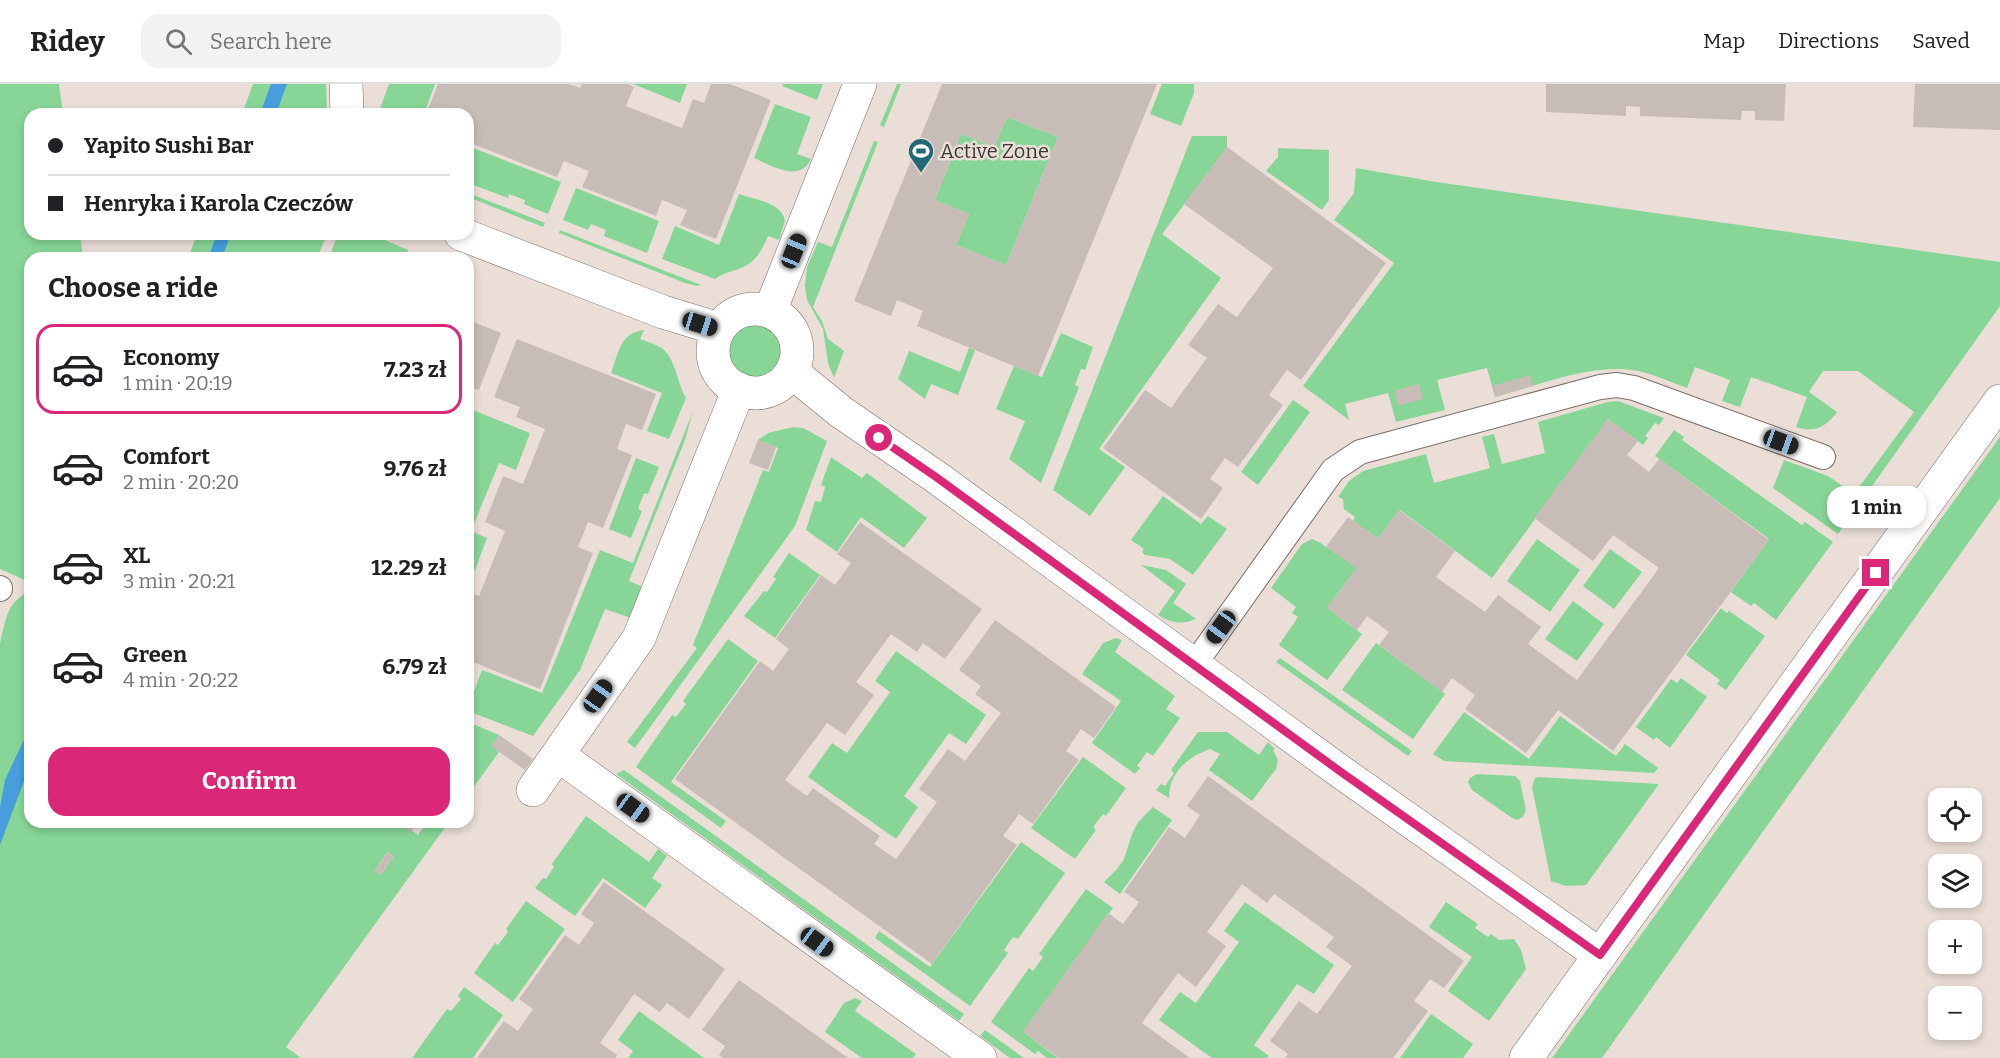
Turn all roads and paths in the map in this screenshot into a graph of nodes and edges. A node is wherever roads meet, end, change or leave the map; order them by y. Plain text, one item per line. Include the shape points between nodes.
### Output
1 (346, 84) edge
2 (860, 84) edge
3 (346, 108) edge
4 (474, 239) edge
5 (770, 311) junction
6 (719, 329) junction
7 (792, 372) junction
8 (740, 389) junction
9 (2000, 401) edge
10 (1823, 457) dead end
11 (1194, 665) junction
12 (558, 755) junction
13 (533, 790) dead end
14 (1600, 955) junction
15 (980, 1058) edge
16 (1526, 1058) edge

1 - 3 street
2 - 5 street
4 - 6 street via 663,312
5 - 6 street via 754,308 739,312
5 - 7 street via 784,320 796,339 797,357
6 - 8 street via 714,344 715,361 724,378
7 - 8 street via 768,391
7 - 11 street via 841,412
8 - 12 street via 639,638
9 - 14 street
10 - 11 lane via 1617,385 1360,452 1333,470
11 - 14 street
12 - 13 street
12 - 15 street
14 - 16 street

